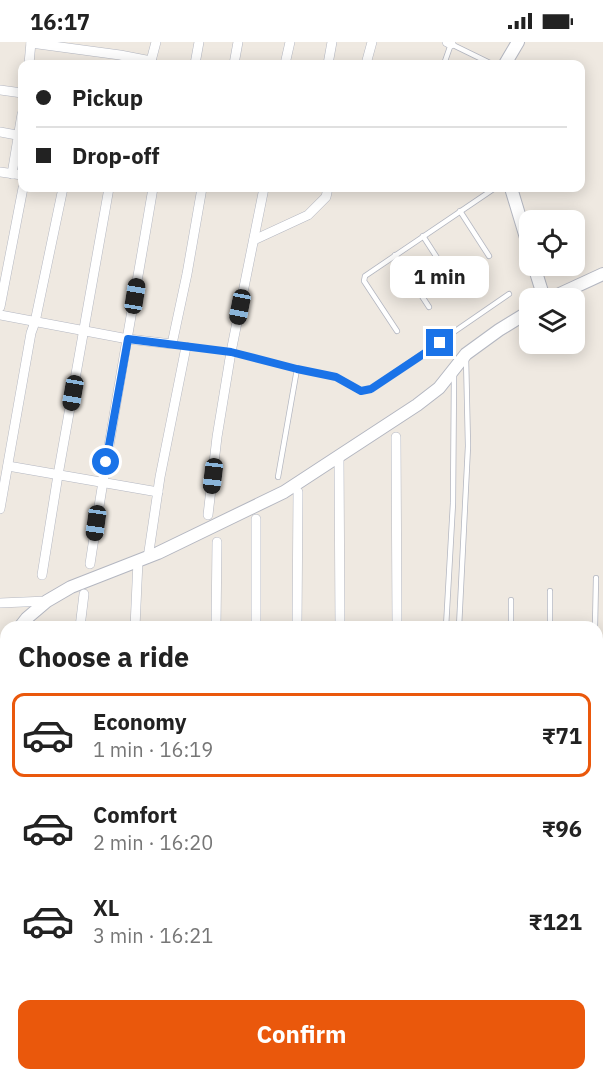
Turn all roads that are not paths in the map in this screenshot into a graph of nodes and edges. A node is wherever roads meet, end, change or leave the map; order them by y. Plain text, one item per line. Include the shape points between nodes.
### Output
1 (31, 42) edge
2 (156, 42) edge
3 (199, 42) edge
4 (238, 42) edge
5 (290, 42) edge
6 (332, 42) edge
7 (372, 42) edge
8 (518, 42) edge
9 (449, 43) edge
10 (29, 60) edge
11 (127, 60) edge
12 (153, 60) edge
13 (196, 60) edge
14 (235, 60) edge
15 (286, 60) edge
16 (329, 60) edge
17 (367, 60) edge
18 (445, 60) edge
19 (484, 60) edge
20 (507, 60) edge
21 (0, 90) edge
22 (18, 92) edge
23 (0, 132) edge
24 (18, 135) edge
25 (0, 172) edge
26 (17, 174) edge
27 (22, 192) edge
28 (62, 192) edge
29 (106, 192) edge
30 (152, 192) edge
31 (201, 192) edge
32 (263, 192) edge
33 (327, 192) edge
34 (489, 192) edge
35 (512, 192) edge
36 (460, 211) junction
37 (519, 215) edge
38 (423, 236) junction
39 (254, 240) junction
40 (395, 255) junction
41 (489, 256) dead end
42 (603, 274) edge
43 (452, 281) dead end
44 (573, 288) edge
45 (509, 294) dead end
46 (0, 307) edge
47 (429, 307) dead end
48 (0, 315) edge
49 (519, 318) edge
50 (35, 322) junction
51 (84, 331) junction
52 (397, 331) dead end
53 (128, 339) junction
54 (172, 344) junction
55 (186, 347) junction
56 (231, 352) junction
57 (466, 354) junction
58 (297, 369) junction
59 (454, 369) junction
60 (396, 437) dead end
61 (339, 456) junction
62 (8, 466) junction
63 (58, 476) junction
64 (278, 477) dead end
65 (103, 482) junction
66 (158, 492) junction
67 (298, 492) dead end
68 (0, 509) edge
69 (208, 515) dead end
70 (256, 519) dead end
71 (217, 542) dead end
72 (143, 559) junction
73 (90, 564) dead end
74 (42, 575) dead end
75 (596, 579) dead end
76 (550, 591) dead end
77 (84, 594) dead end
78 (511, 600) dead end
79 (47, 601) junction
80 (0, 603) edge
81 (25, 621) edge
82 (81, 621) edge
83 (136, 621) edge
84 (216, 621) edge
85 (256, 621) edge
86 (297, 621) edge
87 (340, 621) edge
88 (397, 621) edge
89 (446, 621) edge
90 (459, 621) edge
91 (511, 621) edge
92 (550, 621) edge
93 (596, 621) edge

1 - 10 street
1 - 11 street
2 - 12 street
3 - 13 street
4 - 14 street
5 - 15 street
6 - 16 street
7 - 17 street
8 - 20 street
9 - 18 lane
9 - 19 lane
21 - 22 street
23 - 24 street
25 - 26 street
27 - 46 street
28 - 50 street
29 - 51 street
30 - 53 street
31 - 54 street
32 - 39 street
33 - 39 street via 308,215
34 - 36 lane
35 - 37 street
36 - 38 lane
36 - 41 lane
38 - 40 lane
38 - 43 lane
39 - 56 street
40 - 47 lane
40 - 52 lane via 365,276 364,281
42 - 44 street
45 - 58 lane via 371,389 361,391 336,377
48 - 50 street
49 - 57 street
50 - 51 street
50 - 62 street
51 - 53 street
51 - 63 street
53 - 54 street
53 - 65 street
54 - 55 lane
55 - 56 lane
55 - 66 street
56 - 58 lane
56 - 69 street
57 - 59 street
57 - 90 lane via 468,446
58 - 64 lane
59 - 61 street via 417,405
59 - 89 lane via 453,502
60 - 88 street
61 - 72 street via 284,492
61 - 87 street
62 - 63 street
62 - 68 street
63 - 65 street
63 - 74 street
65 - 66 street
65 - 73 street
66 - 72 street
67 - 86 street
70 - 85 street
71 - 84 street
72 - 79 street via 71,587
72 - 83 street
75 - 93 lane
76 - 92 lane
77 - 82 street
78 - 91 lane
79 - 80 street
79 - 81 street

